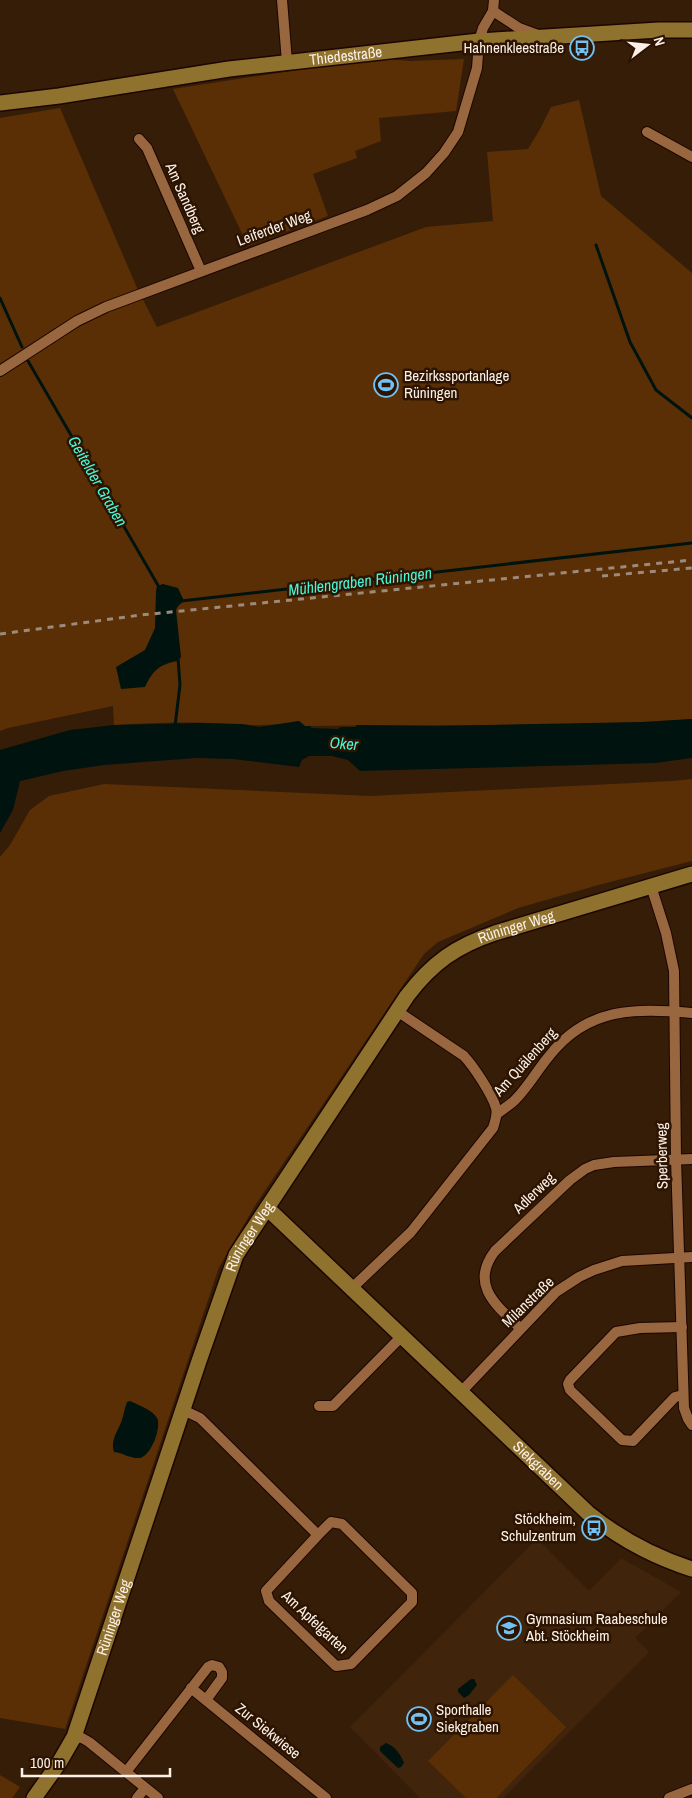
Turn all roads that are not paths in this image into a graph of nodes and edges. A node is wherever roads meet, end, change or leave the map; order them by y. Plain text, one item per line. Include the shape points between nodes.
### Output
1 (282, 0) edge
2 (493, 5) edge
3 (692, 30) edge
4 (543, 37) junction
5 (479, 41) junction
6 (287, 62) junction
7 (0, 104) edge
8 (647, 132) dead end
9 (140, 139) dead end
10 (692, 157) edge
11 (201, 271) junction
12 (0, 372) edge
13 (692, 874) edge
14 (651, 886) junction
15 (397, 1011) junction
16 (675, 1012) junction
17 (692, 1014) edge
18 (496, 1114) junction
19 (676, 1159) junction
20 (692, 1159) edge
21 (267, 1208) junction
22 (679, 1257) junction
23 (692, 1257) edge
24 (352, 1288) junction
25 (682, 1327) junction
26 (520, 1328) junction
27 (402, 1336) junction
28 (461, 1392) junction
29 (683, 1395) junction
30 (320, 1406) dead end
31 (183, 1410) junction
32 (692, 1425) edge
33 (318, 1535) junction
34 (692, 1569) edge
35 (191, 1688) junction
36 (206, 1700) junction
37 (74, 1737) junction
38 (126, 1772) junction
39 (145, 1788) junction
40 (692, 1789) edge
41 (34, 1798) edge
42 (137, 1798) edge
43 (158, 1798) edge
44 (326, 1798) edge
45 (669, 1798) edge

1 - 6 street
2 - 4 street via 519,28
2 - 5 street
3 - 4 street, Thiedestraße
4 - 5 street, Thiedestraße
5 - 6 street, Thiedestraße
5 - 11 street, Leiferder Weg via 477,68 458,132 426,173 396,196 367,210
6 - 7 street, Thiedestraße
8 - 10 street
9 - 11 street, Am Sandberg via 147,148
11 - 12 street, Leiferder Weg via 92,313
13 - 14 street, Rüninger Weg
14 - 15 street, Rüninger Weg via 464,945 446,955 425,974
14 - 16 street, Sperberweg via 671,952
15 - 18 street, Am Quälenberg via 464,1056 493,1102
15 - 21 street, Rüninger Weg
16 - 17 street, Am Quälenberg
16 - 18 street, Am Quälenberg via 621,1012 599,1017 579,1027 558,1044 515,1100
16 - 19 street, Sperberweg
18 - 24 street, Am Quälenberg via 493,1128 411,1232
19 - 20 street, Adlerweg
19 - 22 street, Sperberweg
19 - 26 street, Adlerweg via 614,1162 585,1169 495,1252 488,1261 484,1278 487,1293
21 - 24 street, Siekgraben
21 - 31 street, Rüninger Weg via 236,1255
22 - 23 street, Milanstraße
22 - 25 street, Sperberweg
22 - 26 street, Milanstraße via 622,1261 594,1270 556,1292
24 - 27 street, Siekgraben
25 - 29 street, Sperberweg
25 - 29 street via 616,1332 568,1384 570,1390 622,1440 628,1441 633,1441 675,1396
26 - 28 street, Milanstraße
27 - 28 street, Siekgraben
27 - 30 street via 333,1406
28 - 34 street, Siekgraben via 599,1521 653,1554
29 - 32 street, Sperberweg via 685,1414
31 - 33 street via 200,1418
31 - 37 street, Rüninger Weg
33 - 33 street, Am Apfelgarten via 331,1522 342,1524 412,1593 412,1602 351,1664 342,1666 336,1666 269,1601 266,1591
35 - 36 street, Zur Siekwiese
35 - 36 street via 208,1668 212,1665 219,1667 222,1678
35 - 38 street
36 - 44 street, Zur Siekwiese
37 - 38 street via 89,1742
37 - 41 street, Rüninger Weg
38 - 39 street
39 - 42 street
39 - 43 street
40 - 45 street

